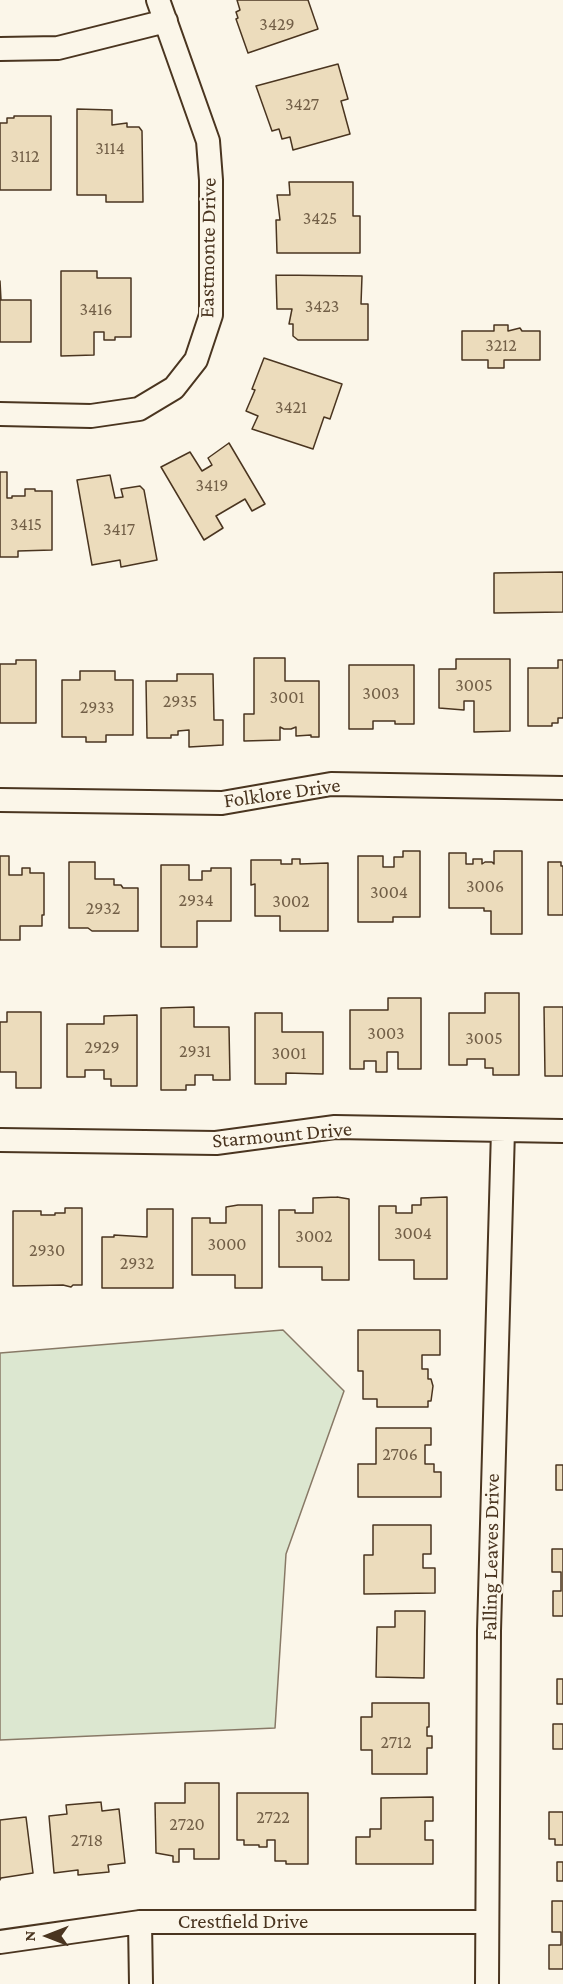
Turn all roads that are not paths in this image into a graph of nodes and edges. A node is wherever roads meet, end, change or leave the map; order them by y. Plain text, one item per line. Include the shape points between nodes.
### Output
1 (158, 0) edge
2 (166, 21) junction
3 (0, 49) edge
4 (0, 414) edge
5 (563, 788) edge
6 (0, 800) edge
7 (503, 1130) junction
8 (563, 1131) edge
9 (0, 1140) edge
10 (140, 1922) junction
11 (487, 1922) junction
12 (0, 1942) edge
13 (141, 1984) edge
14 (487, 1984) edge

1 - 2 street, Eastmonte Drive
2 - 3 street via 58,48
2 - 4 street, Eastmonte Drive via 209,151 211,315 196,360 174,388 139,409 91,416
5 - 6 street, Folklore Drive via 331,784 222,802
7 - 8 street, Starmount Drive
7 - 9 street, Starmount Drive via 335,1127 216,1143
7 - 11 street, Falling Leaves Drive via 489,1631
10 - 11 street, Crestfield Drive
10 - 12 street, Crestfield Drive
10 - 13 street
11 - 14 street, Falling Leaves Drive

